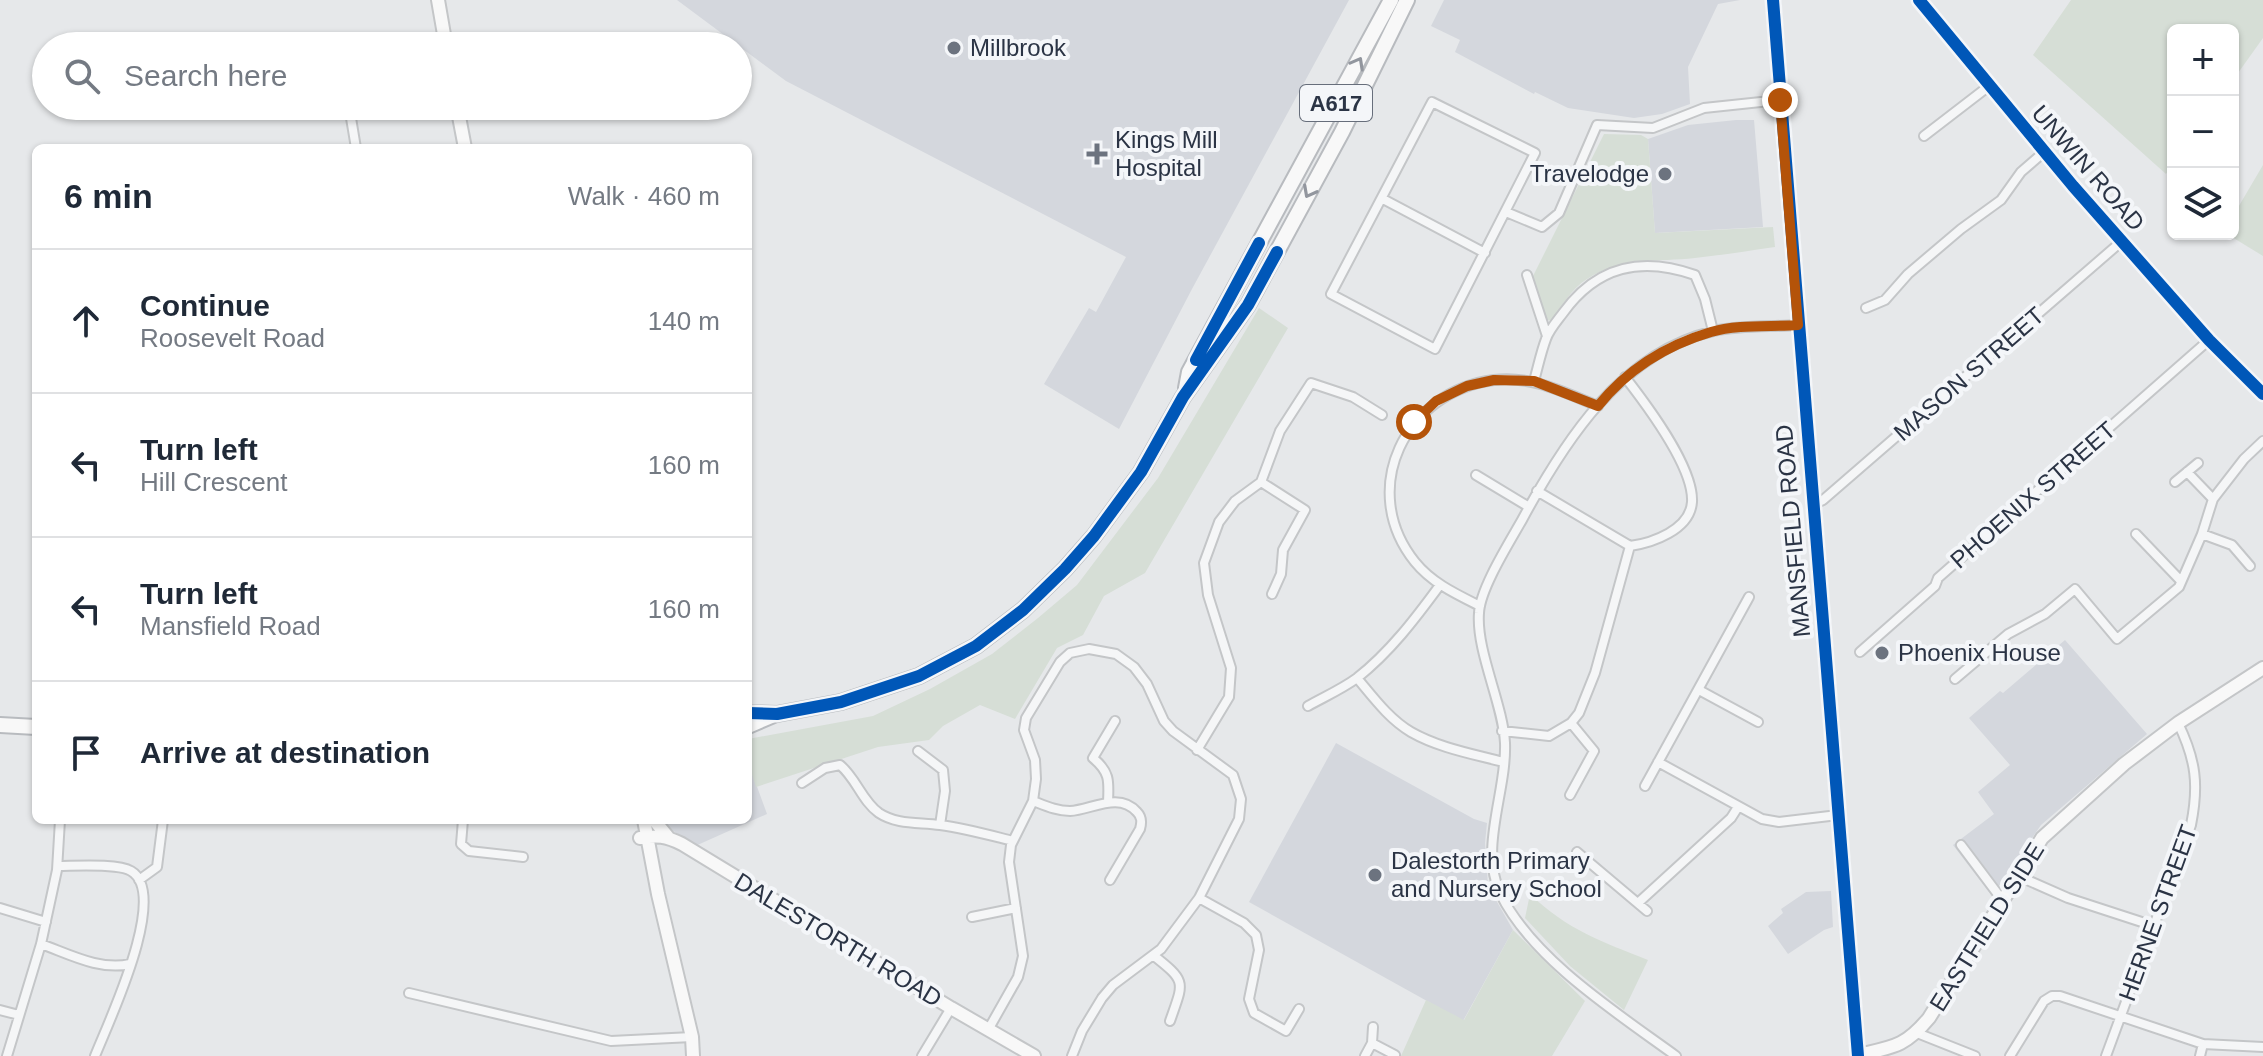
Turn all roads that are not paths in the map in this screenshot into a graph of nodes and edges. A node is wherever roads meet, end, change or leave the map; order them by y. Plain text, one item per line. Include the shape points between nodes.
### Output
1 (438, 0) edge
2 (1391, 0) edge
3 (1407, 0) edge
4 (1919, 0) edge
5 (1772, 1) edge
6 (444, 32) edge
7 (1989, 86) junction
8 (1780, 100) junction
9 (351, 120) edge
10 (460, 120) edge
11 (1924, 136) dead end
12 (355, 144) edge
13 (464, 144) edge
14 (2044, 152) junction
15 (1383, 199) junction
16 (1506, 212) junction
17 (2122, 241) junction
18 (1485, 253) junction
19 (1527, 275) dead end
20 (1866, 308) dead end
21 (1798, 325) junction
22 (1713, 331) junction
23 (1547, 336) junction
24 (2209, 340) junction
25 (1625, 377) junction
26 (1534, 381) junction
27 (2263, 394) edge
28 (1183, 397) junction
29 (1598, 406) junction
30 (1382, 415) dead end
31 (2263, 441) edge
32 (2198, 463) dead end
33 (2187, 472) junction
34 (1476, 475) dead end
35 (1261, 482) junction
36 (2175, 482) dead end
37 (1537, 491) junction
38 (2213, 499) junction
39 (1814, 504) junction
40 (1529, 507) junction
41 (2136, 534) dead end
42 (2202, 534) junction
43 (1630, 546) junction
44 (2250, 566) dead end
45 (2181, 581) junction
46 (1440, 585) junction
47 (1272, 594) dead end
48 (1749, 597) dead end
49 (1480, 606) junction
50 (1860, 652) dead end
51 (2262, 671) edge
52 (1357, 678) junction
53 (1955, 679) dead end
54 (1699, 690) junction
55 (1308, 706) dead end
56 (752, 713) edge
57 (777, 714) junction
58 (1115, 721) dead end
59 (1758, 722) dead end
60 (1571, 723) junction
61 (2178, 723) junction
62 (752, 724) edge
63 (0, 725) edge
64 (32, 727) edge
65 (1502, 731) junction
66 (1197, 750) junction
67 (918, 751) dead end
68 (1503, 762) junction
69 (1658, 762) junction
70 (802, 783) dead end
71 (1645, 786) dead end
72 (1570, 795) dead end
73 (1033, 801) junction
74 (1108, 802) junction
75 (1738, 807) junction
76 (1838, 815) junction
77 (60, 824) edge
78 (162, 824) edge
79 (463, 824) edge
80 (638, 824) edge
81 (644, 824) edge
82 (657, 824) edge
83 (940, 825) junction
84 (668, 837) junction
85 (644, 838) junction
86 (1013, 841) junction
87 (1961, 845) dead end
88 (1577, 852) dead end
89 (523, 857) dead end
90 (58, 866) junction
91 (2018, 876) junction
92 (139, 880) junction
93 (1110, 880) dead end
94 (1199, 898) junction
95 (2003, 901) junction
96 (1638, 903) junction
97 (0, 908) edge
98 (1016, 908) junction
99 (1647, 911) dead end
100 (972, 917) dead end
101 (46, 922) junction
102 (2154, 926) junction
103 (41, 944) junction
104 (1153, 955) junction
105 (130, 964) junction
106 (409, 993) dead end
107 (951, 1008) junction
108 (1299, 1009) dead end
109 (0, 1010) edge
110 (19, 1015) junction
111 (2121, 1015) junction
112 (1170, 1021) dead end
113 (1373, 1027) dead end
114 (988, 1030) junction
115 (1917, 1033) junction
116 (692, 1037) junction
117 (1372, 1043) junction
118 (2203, 1044) junction
119 (2263, 1047) edge
120 (1395, 1055) edge
121 (7, 1056) edge
122 (95, 1056) edge
123 (693, 1056) edge
124 (922, 1056) edge
125 (1034, 1056) edge
126 (1072, 1056) edge
127 (1365, 1056) edge
128 (1676, 1056) edge
129 (1858, 1056) edge
130 (1975, 1056) edge
131 (2010, 1056) edge
132 (2106, 1056) edge
133 (2200, 1056) edge

1 - 6 main road
28 -> 2 highway, A617 via 1189,372
3 -> 28 highway, A617 via 1248,305
4 - 7 street, UNWIN ROAD
5 - 8 main road, MANSFIELD ROAD
7 - 11 street
7 - 14 street, UNWIN ROAD
8 - 16 street via 1704,108 1653,128 1597,125 1559,213 1542,227
8 - 21 main road, MANSFIELD ROAD
9 - 12 street
10 - 13 main road
14 - 17 street, UNWIN ROAD
14 - 20 street via 2001,200 1908,274 1885,300
15 - 16 street via 1432,102 1535,153
15 - 18 street
15 - 18 street via 1331,294 1435,349
16 - 18 street
17 - 24 street, UNWIN ROAD
17 - 39 street, MASON STREET
19 - 23 street
21 - 22 street
21 - 39 main road, MANSFIELD ROAD
22 - 23 street via 1695,275 1670,266 1618,269 1598,277 1574,298
22 - 25 street via 1650,359
23 - 26 street
24 - 27 street, UNWIN ROAD
24 - 50 street, PHOENIX STREET
25 - 29 street
25 - 43 street via 1662,425 1692,504 1672,531
26 - 29 street
26 - 46 street via 1494,380 1436,401 1414,422 1399,450 1390,475 1389,502 1397,533 1415,562
28 - 57 highway, A617 via 1141,472 1094,536 1023,610 976,646 919,676 841,702
29 - 37 street
30 - 35 street via 1353,397 1311,383 1280,431
31 - 38 street
32 - 33 street
33 - 36 street
33 - 38 street
34 - 40 street
35 - 47 street via 1305,510 1283,550
35 - 66 street via 1235,501 1219,522 1204,563 1231,678 1229,697
37 - 40 street
37 - 43 street
38 - 42 street
39 - 76 main road, MANSFIELD ROAD
40 - 49 street
41 - 45 street
42 - 44 street via 2232,545
42 - 45 street
43 - 60 street via 1595,673
45 - 53 street via 2117,639 2075,589 2045,614 2008,634
46 - 49 street
46 - 52 street via 1409,628
48 - 54 street
49 - 65 street via 1479,627
51 - 61 main road, EASTFIELD SIDE
52 - 55 street
52 - 68 street via 1411,732
54 - 59 street
54 - 69 street
56 - 57 highway, A617
57 - 62 highway, A617
58 - 74 street via 1093,758 1108,777
60 - 65 street via 1549,736
60 - 72 street via 1594,751
61 - 91 main road, EASTFIELD SIDE via 2042,838
61 - 102 street, HERNE STREET via 2191,750 2196,798
63 - 64 highway
65 - 68 street
66 - 73 street via 1164,721 1134,667 1116,654 1089,649 1070,653 1026,718 1024,730 1035,760
66 - 94 street via 1233,775 1241,799 1239,819
67 - 83 street via 943,770
68 - 128 street via 1494,867 1508,907 1577,982
69 - 71 street
69 - 75 street
70 - 83 street via 840,765 879,813 895,821
73 - 74 street via 1067,811
73 - 86 street
74 - 93 street via 1131,807 1142,824
75 - 76 street via 1779,822
75 - 96 street
76 - 129 main road, MANSFIELD ROAD
77 - 90 street
78 - 92 street via 157,867
79 - 89 street via 461,844 469,851
80 - 85 main road
81 - 85 main road
82 - 84 main road
83 - 86 street
84 - 85 main road
84 - 107 main road, DALESTORTH ROAD
85 - 116 main road
86 - 98 street via 1009,862
87 - 95 street
88 - 96 street
90 - 92 street via 125,868
90 - 101 street
91 - 95 main road, EASTFIELD SIDE
91 - 102 street
92 - 105 street via 145,892 144,918
94 - 104 street
94 - 108 street via 1256,935 1259,950 1249,999 1254,1013 1286,1031
95 - 115 main road, EASTFIELD SIDE
96 - 99 street
97 - 101 street
98 - 100 street
98 - 114 street via 1023,956 1018,977
101 - 103 street
102 - 111 street, HERNE STREET
103 - 105 street via 102,966
103 - 110 street
104 - 112 street via 1180,980
104 - 126 street via 1102,998
105 - 122 street
106 - 116 street via 611,1041
107 - 114 main road, DALESTORTH ROAD
107 - 124 street
109 - 110 street
110 - 121 street
111 - 118 street
111 - 131 street via 2052,996
111 - 132 street, HERNE STREET
113 - 117 street
114 - 125 main road, DALESTORTH ROAD
115 - 129 main road, EASTFIELD SIDE via 1900,1045
115 - 130 street
116 - 123 main road
117 - 120 street
117 - 127 street
118 - 119 street
118 - 133 street

